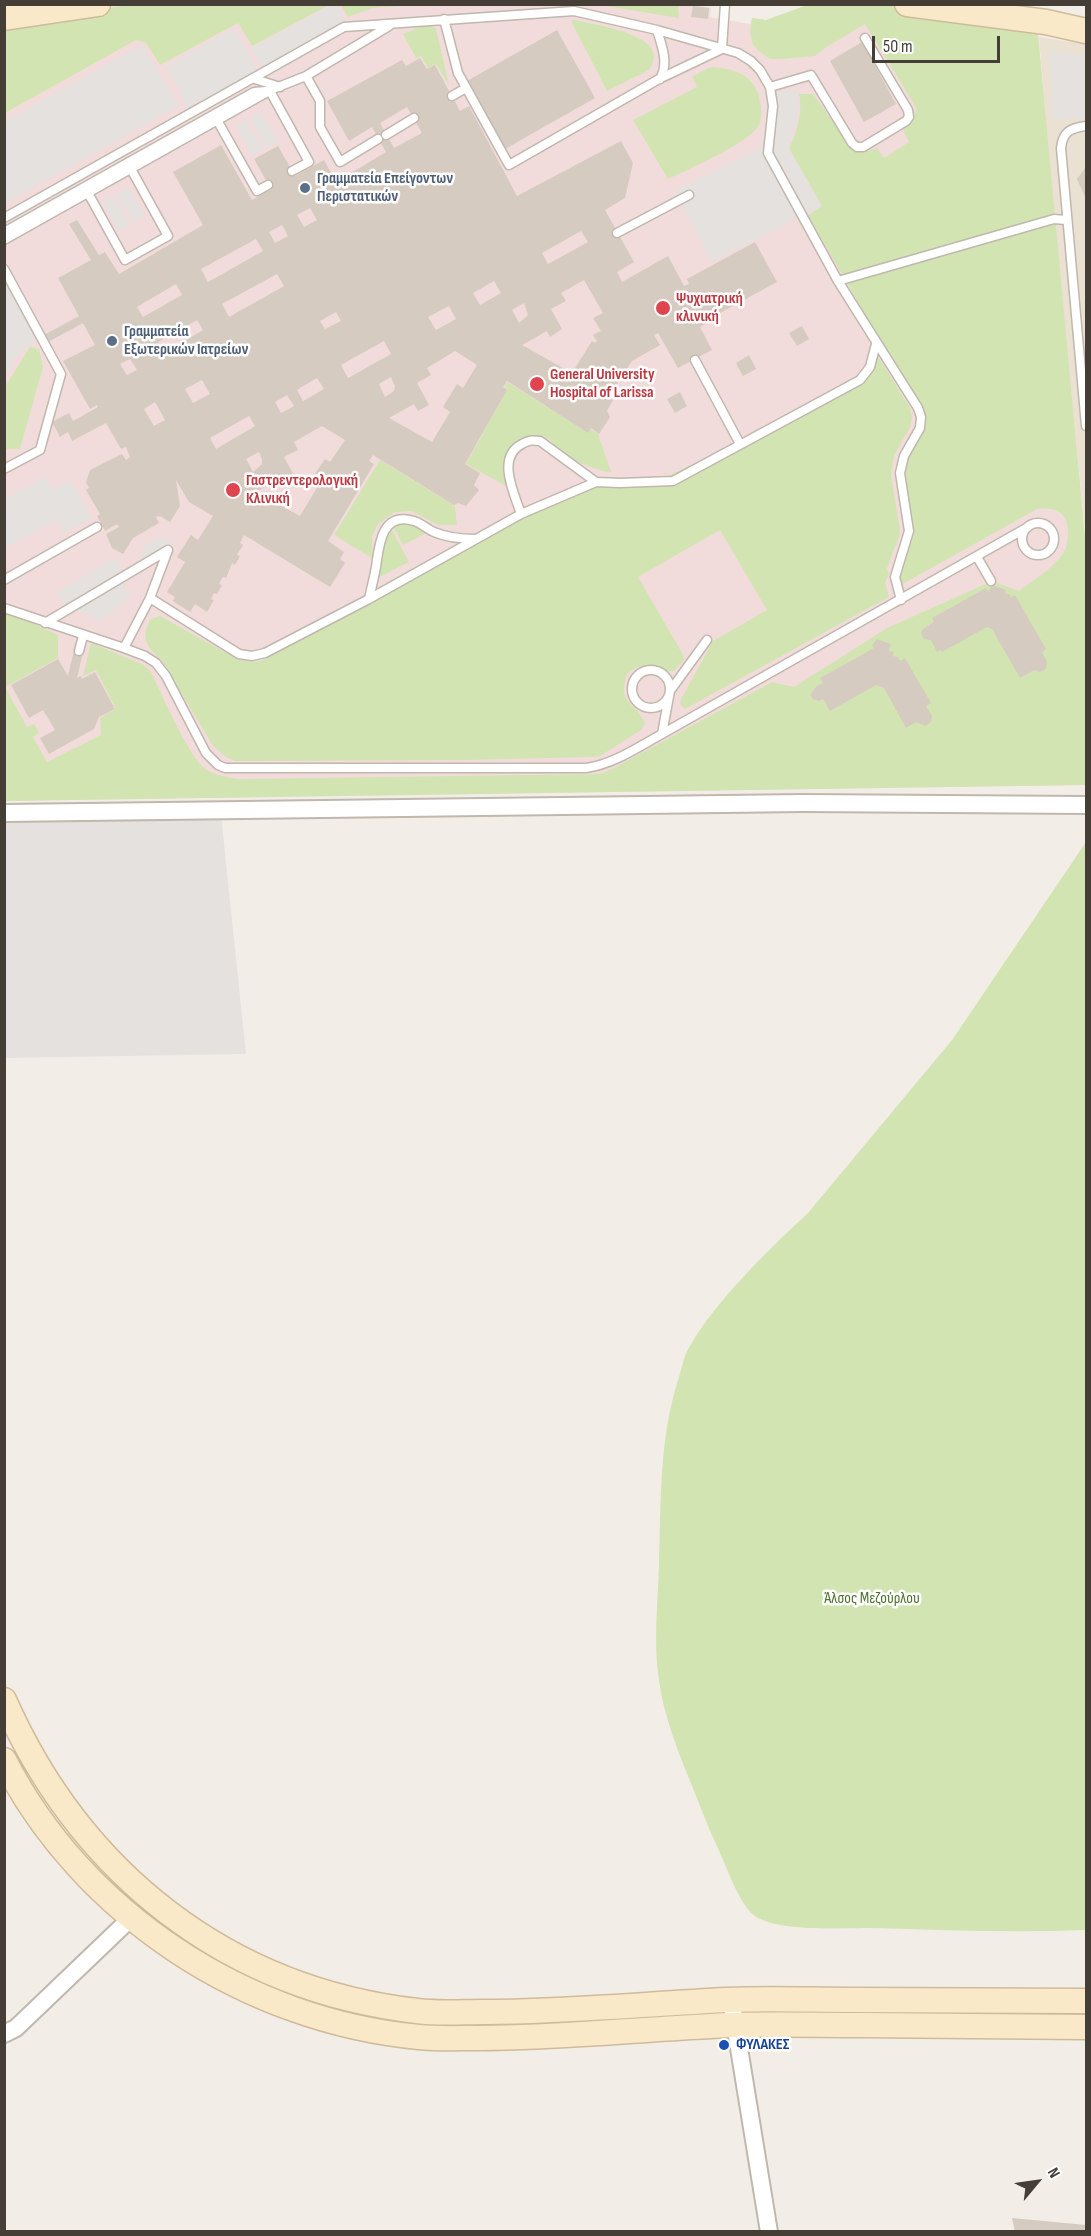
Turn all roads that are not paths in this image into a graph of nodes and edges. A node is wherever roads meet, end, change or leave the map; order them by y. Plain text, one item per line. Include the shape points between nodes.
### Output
1 (98, 4) edge
2 (725, 4) edge
3 (907, 4) edge
4 (4, 18) edge
5 (444, 19) junction
6 (392, 24) junction
7 (657, 30) junction
8 (1086, 30) edge
9 (865, 38) dead end
10 (722, 49) junction
11 (306, 76) junction
12 (255, 79) junction
13 (659, 79) junction
14 (281, 87) junction
15 (770, 87) junction
16 (466, 88) junction
17 (270, 91) junction
18 (452, 96) dead end
19 (414, 118) dead end
20 (217, 120) junction
21 (1086, 126) edge
22 (131, 169) junction
23 (292, 171) dead end
24 (268, 185) dead end
25 (88, 193) junction
26 (689, 195) dead end
27 (4, 218) edge
28 (1066, 220) junction
29 (4, 232) edge
30 (617, 233) dead end
31 (4, 240) edge
32 (4, 269) edge
33 (838, 281) junction
34 (876, 344) junction
35 (695, 360) dead end
36 (1086, 426) edge
37 (740, 444) junction
38 (4, 469) edge
39 (596, 482) junction
40 (521, 514) junction
41 (97, 527) dead end
42 (1028, 527) dead end
43 (479, 539) junction
44 (977, 557) junction
45 (4, 580) edge
46 (991, 581) dead end
47 (150, 598) junction
48 (369, 599) junction
49 (901, 600) junction
50 (4, 608) edge
51 (45, 623) junction
52 (83, 636) junction
53 (708, 640) dead end
54 (124, 648) junction
55 (79, 651) dead end
56 (670, 691) junction
57 (662, 734) junction
58 (1086, 805) edge
59 (4, 813) edge
60 (4, 1700) edge
61 (4, 1760) edge
62 (131, 1918) junction
63 (731, 1999) junction
64 (1086, 2001) edge
65 (736, 2025) junction
66 (1086, 2027) edge
67 (4, 2034) edge
68 (769, 2232) edge

1 - 4 street
2 - 10 lane
3 - 8 street
5 - 6 lane
5 - 7 lane via 574,11
5 - 16 lane via 458,73
6 - 11 lane
6 - 12 lane via 344,27
7 - 10 lane
7 - 13 lane via 665,70
9 - 15 lane via 909,117 863,147 852,142 811,75
10 - 13 lane
10 - 15 lane via 751,61
11 - 14 lane
11 - 19 lane via 320,100 320,127 340,162
12 - 14 lane
12 - 27 lane
13 - 16 lane via 508,165
14 - 17 lane
15 - 33 lane via 773,106 768,153
16 - 18 lane
17 - 20 lane
17 - 23 lane via 309,162
17 - 29 lane via 254,92
20 - 22 lane
20 - 24 lane via 257,191
21 - 28 lane via 1072,128 1062,139
22 - 25 lane
22 - 25 lane via 168,236 125,260
25 - 31 lane
26 - 30 lane
28 - 33 lane via 1054,219
28 - 36 lane
32 - 38 lane via 61,374 40,450
33 - 34 lane
34 - 37 lane via 870,368 860,381
34 - 49 lane via 921,417 900,473 909,531 895,577
35 - 37 lane
37 - 39 lane via 673,480
39 - 40 lane
39 - 40 lane via 540,441 530,440 517,446 509,456 508,475
40 - 43 lane
41 - 45 lane
42 - 44 lane
43 - 48 lane
43 - 48 lane via 458,539 414,521 392,523 379,540
44 - 46 lane
44 - 49 lane
47 - 48 lane via 239,654 252,656
47 - 51 lane via 168,550
47 - 54 lane
49 - 57 lane
50 - 51 lane
51 - 52 lane
52 - 54 lane
52 - 55 lane
53 - 56 lane
54 - 57 lane via 156,663 206,753 225,768 586,768 611,762
56 - 56 lane via 666,677 654,670 641,672 631,687 638,704 650,708 662,705
56 - 57 lane
58 - 59 street via 803,803
60 - 63 street via 30,1753 68,1814 121,1872 178,1921 286,1980 368,2003 420,2012 527,2012
61 - 62 street via 74,1862
62 - 65 street via 228,1981 275,2002 375,2031 421,2038 528,2038
62 - 67 street via 16,2028
63 - 64 street
63 - 65 street
65 - 66 street
65 - 68 street

